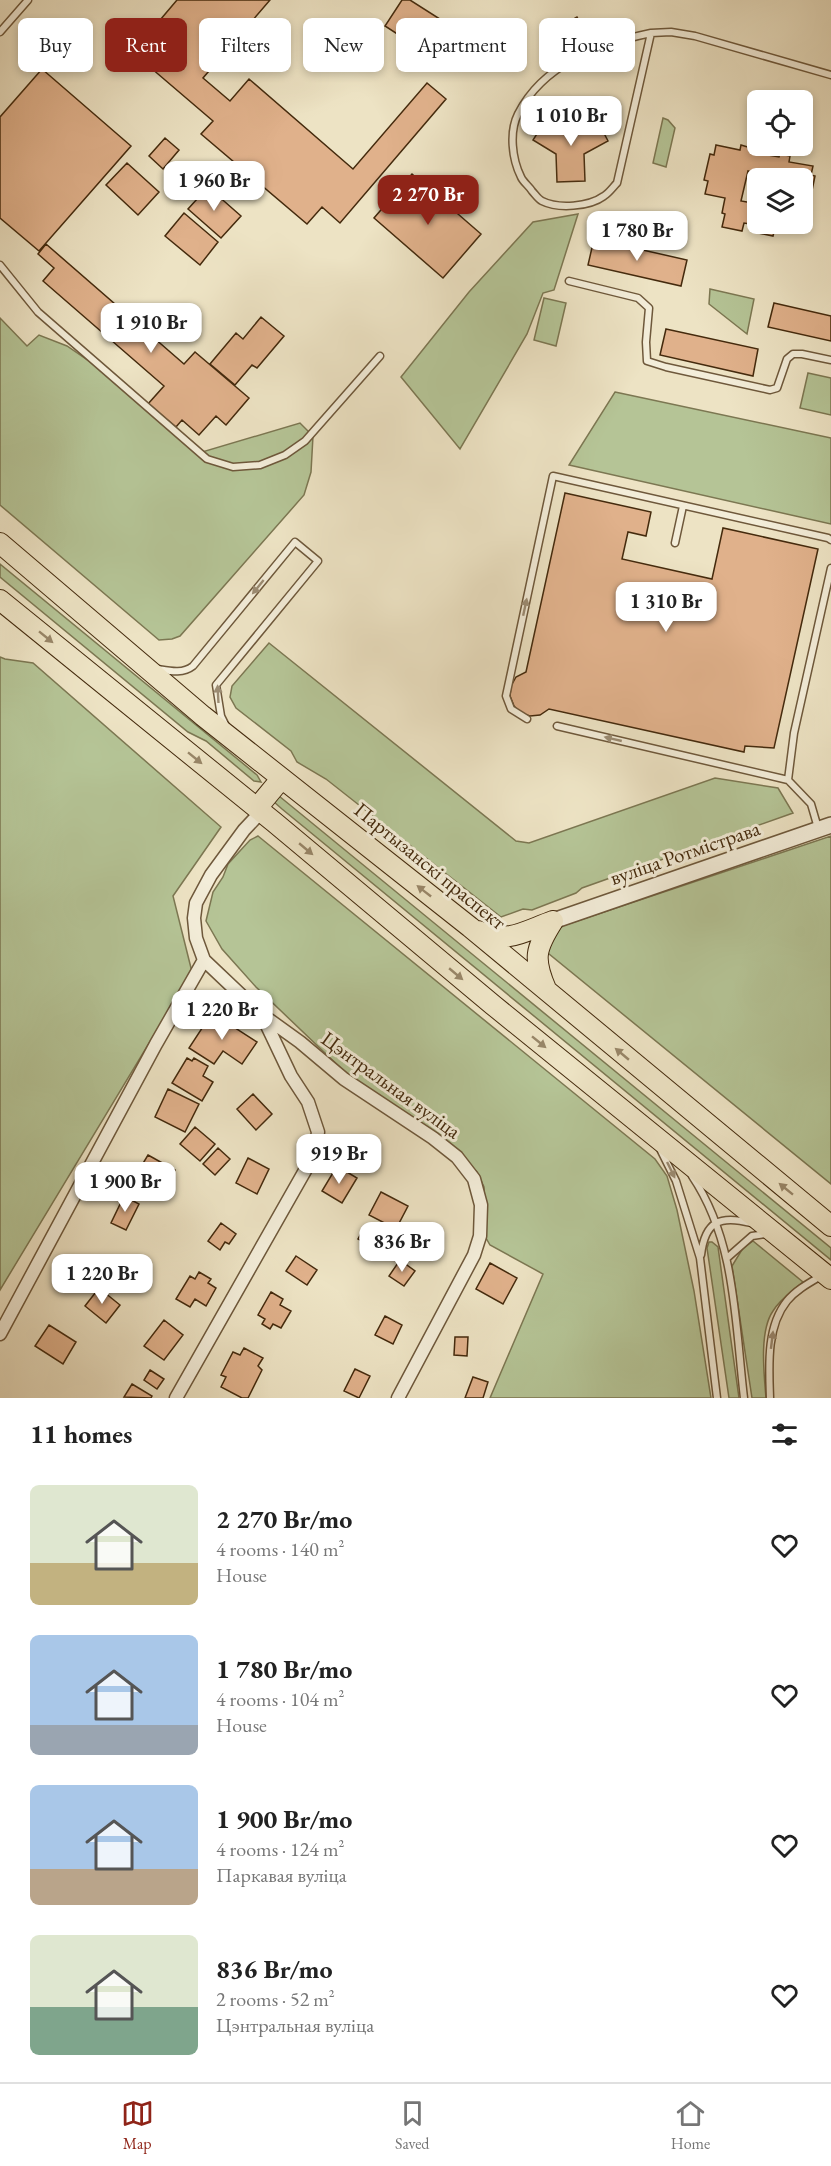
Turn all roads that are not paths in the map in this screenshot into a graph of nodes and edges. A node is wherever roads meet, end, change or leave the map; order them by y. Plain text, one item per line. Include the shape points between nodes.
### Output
1 (28, 0) edge
2 (0, 32) edge
3 (651, 33) junction
4 (831, 75) edge
5 (0, 265) edge
6 (569, 281) dead end
7 (380, 357) dead end
8 (831, 360) edge
9 (683, 506) junction
10 (831, 540) edge
11 (0, 543) edge
12 (675, 543) dead end
13 (831, 568) edge
14 (0, 600) edge
15 (136, 659) junction
16 (527, 719) dead end
17 (557, 726) dead end
18 (240, 746) junction
19 (281, 779) junction
20 (788, 780) junction
21 (259, 810) junction
22 (825, 827) edge
23 (553, 921) junction
24 (470, 927) junction
25 (204, 960) junction
26 (547, 992) junction
27 (261, 1014) junction
28 (638, 1122) junction
29 (675, 1151) junction
30 (717, 1221) junction
31 (831, 1226) edge
32 (785, 1241) junction
33 (727, 1257) junction
34 (700, 1258) junction
35 (828, 1276) edge
36 (0, 1334) edge
37 (176, 1398) edge
38 (398, 1398) edge
39 (717, 1398) edge
40 (744, 1398) edge
41 (770, 1398) edge

1 - 2 lane
3 - 3 lane via 588,50 532,92 516,116 512,147 521,177 541,201 564,206 586,203 603,197 617,183
3 - 4 lane via 695,36
5 - 7 lane via 38,312 207,459 233,467 260,465 305,441
6 - 8 lane via 638,298 649,308 647,361 666,367 770,390 777,388 792,354
9 - 10 lane
9 - 12 lane
16 -> 9 lane via 511,710 506,696 553,476
11 - 15 highway, Партызанскі праспект
13 - 20 lane via 794,733
14 -> 21 highway
15 - 18 highway, Партызанскі праспект
18 -> 15 lane via 221,716 216,685 318,561 295,542 188,670 172,672
20 -> 17 lane
18 - 19 highway, Партызанскі праспект
19 - 21 highway
24 -> 19 highway, Партызанскі праспект
20 - 22 lane via 811,804
21 - 25 street via 211,874 196,903 196,938
21 -> 28 highway
22 - 23 street, вуліца Ротмістрава
23 - 24 highway via 498,938
23 - 26 highway via 537,948 536,958
24 - 26 highway, Партызанскі праспект
25 - 27 street, Цэнтральная вуліца
25 - 36 street
31 -> 26 highway, Партызанскі праспект
27 - 37 street, Цэнтральная вуліца via 308,1102 318,1132 315,1153
27 - 38 street, Цэнтральная вуліца via 344,1078 433,1138 457,1157 474,1179 481,1205 480,1236 474,1255
28 - 29 highway
28 -> 34 lane via 661,1151 676,1181
29 - 30 lane
29 - 32 highway
30 - 32 lane via 746,1222
30 - 33 lane
30 - 34 lane via 705,1233
32 - 33 lane via 762,1233 752,1236
32 - 35 highway
33 - 40 lane
34 - 39 lane
41 -> 35 lane via 769,1367 776,1318 802,1288

